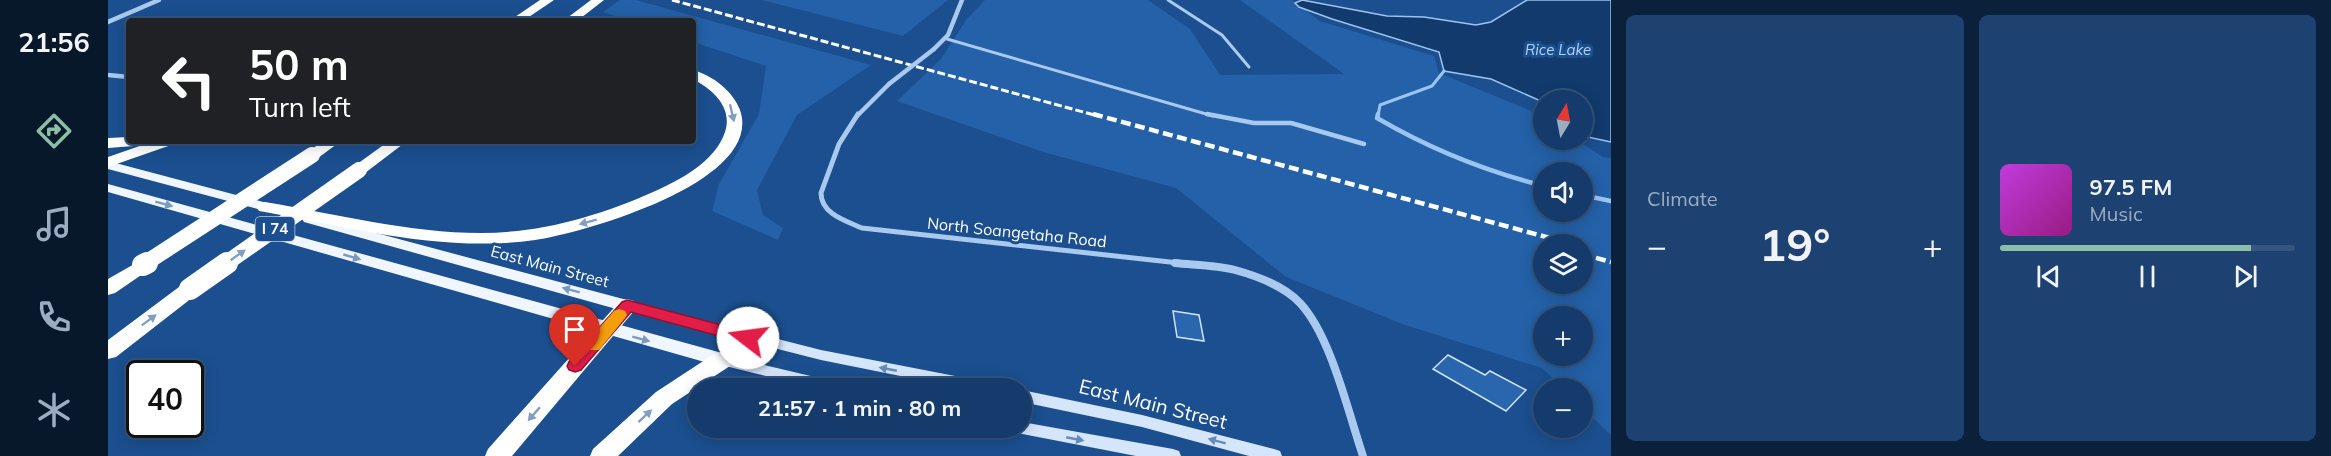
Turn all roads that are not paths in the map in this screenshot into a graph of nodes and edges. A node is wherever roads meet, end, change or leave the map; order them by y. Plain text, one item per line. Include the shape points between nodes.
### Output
1 (159, 0) edge
2 (548, 0) edge
3 (962, 0) edge
4 (1168, 0) edge
5 (597, 1) edge
6 (520, 18) edge
7 (573, 18) edge
8 (108, 22) edge
9 (947, 39) junction
10 (1249, 67) dead end
11 (108, 75) edge
12 (696, 75) edge
13 (126, 77) edge
14 (126, 142) edge
15 (108, 143) edge
16 (161, 144) edge
17 (328, 144) edge
18 (395, 144) edge
19 (1364, 144) dead end
20 (108, 164) edge
21 (108, 188) edge
22 (265, 207) junction
23 (108, 288) edge
24 (627, 306) junction
25 (606, 330) junction
26 (108, 351) edge
27 (722, 360) junction
28 (795, 378) edge
29 (936, 378) edge
30 (1032, 398) edge
31 (1032, 431) edge
32 (1142, 452) junction
33 (497, 456) edge
34 (602, 456) edge
35 (1160, 456) edge
36 (1173, 456) edge
37 (1274, 456) edge
38 (1363, 456) edge

1 - 8 street
2 - 6 highway
3 - 9 street
4 - 10 lane via 1222,35
5 - 7 highway
9 - 19 lane via 1210,115 1254,123 1292,123
9 - 38 street, North Soangetaha Road, bridge via 852,119 839,140 821,188 821,200 830,212 862,228 1232,269 1265,280 1300,303 1317,325
11 - 13 street
12 -> 22 highway via 729,101 735,114 731,138 710,164 676,188 601,219 541,233 459,238
14 - 15 highway
16 - 20 highway
17 - 23 highway, I 74, bridge
26 -> 18 highway, I 74, bridge
20 - 22 main road, East Main Street
21 -> 25 main road
24 -> 22 main road, East Main Street
24 - 25 highway
29 -> 24 street, East Main Street via 821,355
25 -> 27 main road
25 -> 33 highway
27 - 28 street
34 -> 27 highway via 664,398
37 -> 30 street, East Main Street via 1142,421
31 -> 32 street
32 - 35 street
32 - 36 street

